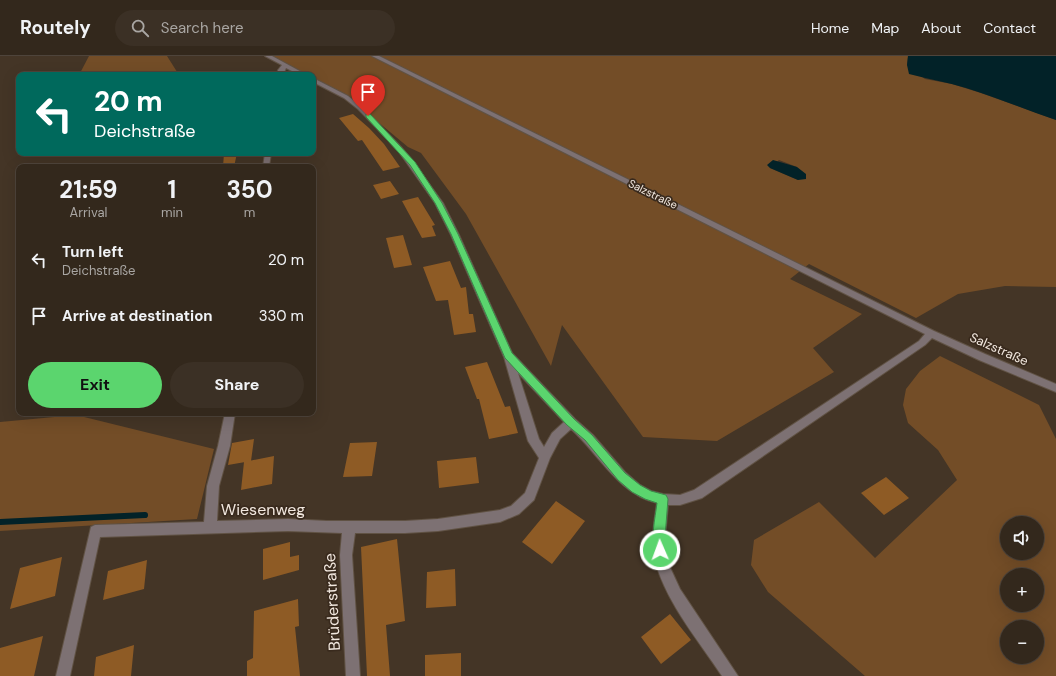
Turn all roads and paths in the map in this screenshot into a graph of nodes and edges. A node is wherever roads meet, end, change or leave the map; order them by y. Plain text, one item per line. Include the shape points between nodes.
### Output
1 (268, 56) edge
2 (376, 56) edge
3 (285, 65) junction
4 (281, 72) edge
5 (298, 72) edge
6 (316, 82) edge
7 (931, 333) junction
8 (508, 355) junction
9 (1056, 388) edge
10 (229, 416) edge
11 (571, 422) junction
12 (545, 457) junction
13 (663, 499) junction
14 (210, 526) junction
15 (349, 527) junction
16 (63, 676) edge
17 (353, 676) edge
18 (731, 676) edge

1 - 3 street
2 - 7 street, Salzstraße
3 - 4 street
3 - 5 street
6 - 8 street via 346,97 360,108 412,164 439,203 455,234
7 - 9 street, Salzstraße
7 - 13 street via 922,343 698,494 680,500
8 - 11 street
8 - 12 street via 534,441
10 - 14 street via 213,486
11 - 12 street, Wiesenweg via 556,436
11 - 13 street via 636,489 649,496
12 - 15 street, Wiesenweg via 530,496 515,510 500,516 438,525
13 - 18 street via 659,537 662,563 675,594
14 - 15 street, Wiesenweg
14 - 16 street, Wiesenweg via 95,531
15 - 17 street, Brüderstraße via 346,555

